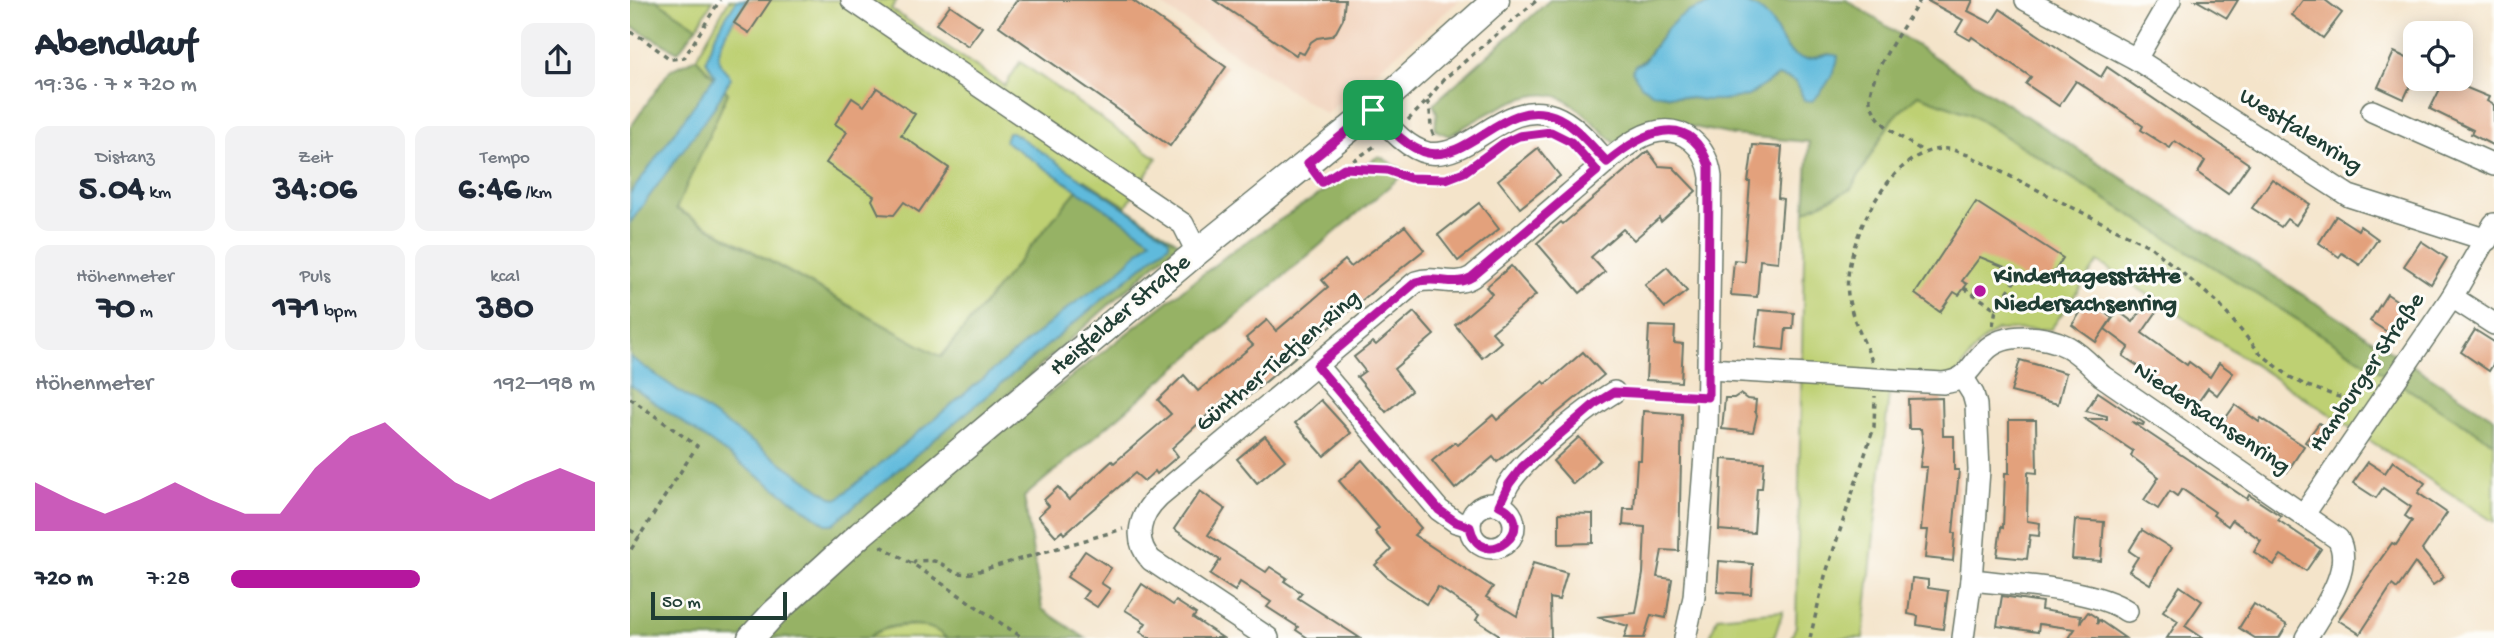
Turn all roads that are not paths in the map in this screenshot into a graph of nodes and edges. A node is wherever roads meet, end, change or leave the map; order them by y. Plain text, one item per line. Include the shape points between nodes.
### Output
1 (852, 0) edge
2 (1496, 0) edge
3 (2026, 0) edge
4 (2170, 0) edge
5 (2136, 59) junction
6 (1373, 110) junction
7 (2372, 111) dead end
8 (1607, 162) junction
9 (2494, 165) edge
10 (2490, 232) edge
11 (1197, 252) junction
12 (2452, 297) junction
13 (2494, 324) edge
14 (1317, 366) junction
15 (1709, 369) junction
16 (1963, 378) junction
17 (1614, 392) road end
18 (1499, 505) junction
19 (2304, 514) junction
20 (1470, 527) junction
21 (1971, 580) junction
22 (2127, 611) dead end
23 (751, 638) edge
24 (1268, 638) edge
25 (1685, 638) edge
26 (1963, 638) edge
27 (2306, 638) edge

1 - 11 street via 1183,224
2 - 6 main road, Heisfelder Straße
3 - 5 street, Westfalenring
4 - 5 street
5 - 10 street, Westfalenring via 2349,196
6 - 8 street via 1419,150 1439,153 1521,114 1543,113 1564,121
6 - 11 main road, Heisfelder Straße
7 - 9 street
8 - 14 street, Günther-Tietjen-Ring via 1472,277 1455,283 1428,278 1416,282
8 - 15 street, Günther-Tietjen-Ring via 1644,135 1663,131 1692,140 1705,155 1711,177
10 - 12 street, Hamburger Straße
11 - 23 main road, Heisfelder Straße via 861,534
12 - 13 street, Hamburger Straße
12 - 19 street, Hamburger Straße
14 - 20 street via 1439,510
14 - 24 street, Günther-Tietjen-Ring via 1159,496 1139,530 1141,545 1151,560
15 - 16 street via 1943,383
15 - 25 street, Günther-Tietjen-Ring via 1694,597
16 - 19 street, Niedersachsenring via 1992,345 2007,339 2048,340 2068,347 2102,376
16 - 21 street via 1976,405 1978,444
17 - 18 street via 1522,467
18 - 20 street via 1476,511
18 - 20 street via 1514,519 1514,532 1506,543 1486,547 1475,539
19 - 27 street, Niedersachsenring via 2338,539 2344,559 2332,593
21 - 22 street via 2093,596
21 - 26 street

